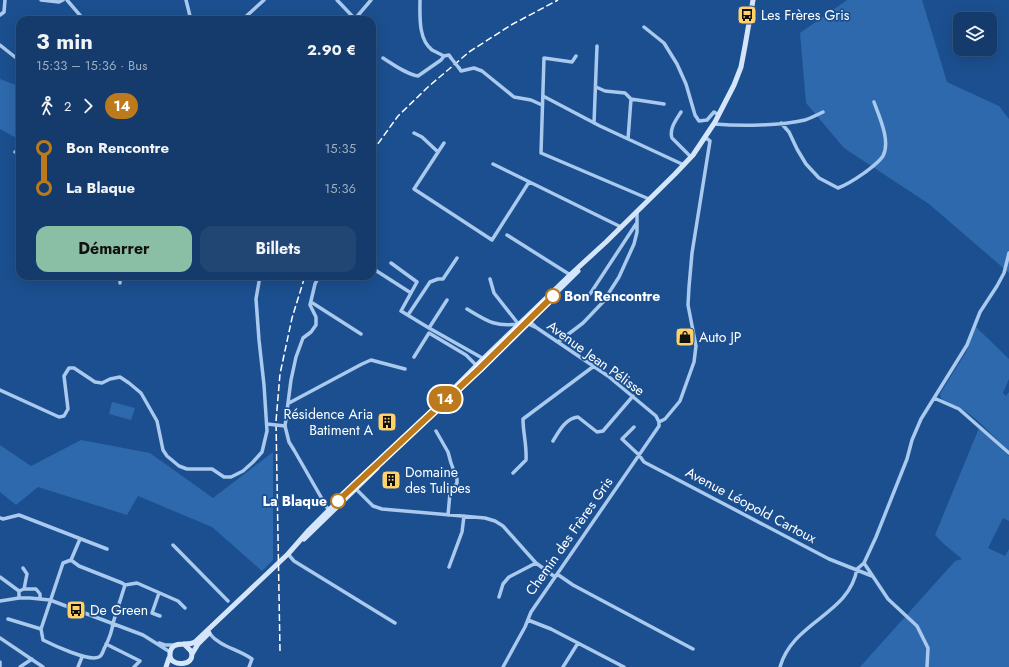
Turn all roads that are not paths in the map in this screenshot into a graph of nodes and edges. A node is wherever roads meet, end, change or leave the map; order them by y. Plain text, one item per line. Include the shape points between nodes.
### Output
1 (5, 0) edge
2 (41, 0) edge
3 (63, 0) edge
4 (67, 0) edge
5 (186, 0) edge
6 (264, 0) edge
7 (337, 0) edge
8 (372, 0) edge
9 (420, 0) edge
10 (753, 0) edge
11 (0, 15) edge
12 (81, 16) edge
13 (190, 16) edge
14 (246, 16) edge
15 (351, 16) edge
16 (358, 16) edge
17 (644, 27) dead end
18 (0, 45) edge
19 (597, 46) dead end
20 (444, 56) junction
21 (576, 56) dead end
22 (16, 58) edge
23 (382, 58) dead end
24 (596, 87) junction
25 (543, 96) junction
26 (631, 99) junction
27 (874, 102) dead end
28 (664, 104) dead end
29 (542, 105) junction
30 (681, 112) dead end
31 (823, 112) dead end
32 (719, 115) junction
33 (594, 123) junction
34 (781, 123) junction
35 (714, 124) junction
36 (414, 133) dead end
37 (706, 138) junction
38 (628, 139) junction
39 (444, 143) dead end
40 (438, 152) junction
41 (691, 157) junction
42 (493, 164) dead end
43 (684, 165) junction
44 (529, 182) junction
45 (649, 199) junction
46 (637, 212) junction
47 (637, 223) junction
48 (621, 227) junction
49 (507, 235) dead end
50 (1009, 253) edge
51 (456, 258) dead end
52 (391, 263) dead end
53 (376, 271) edge
54 (571, 276) junction
55 (490, 279) dead end
56 (259, 280) edge
57 (317, 280) edge
58 (411, 293) junction
59 (590, 294) dead end
60 (447, 300) dead end
61 (311, 302) junction
62 (467, 309) dead end
63 (408, 315) junction
64 (524, 323) junction
65 (429, 328) junction
66 (361, 334) dead end
67 (558, 342) junction
68 (414, 357) dead end
69 (485, 360) junction
70 (594, 366) junction
71 (477, 367) junction
72 (405, 369) dead end
73 (0, 390) edge
74 (633, 396) junction
75 (934, 398) junction
76 (289, 403) junction
77 (659, 422) junction
78 (267, 424) junction
79 (285, 426) junction
80 (634, 427) dead end
81 (436, 431) dead end
82 (553, 441) dead end
83 (1009, 453) edge
84 (639, 455) junction
85 (513, 473) dead end
86 (354, 488) junction
87 (330, 512) junction
88 (448, 515) junction
89 (464, 516) junction
90 (0, 518) edge
91 (80, 539) junction
92 (173, 545) dead end
93 (106, 549) dead end
94 (288, 554) junction
95 (72, 560) junction
96 (536, 563) junction
97 (864, 563) junction
98 (450, 567) dead end
99 (23, 568) dead end
100 (857, 569) junction
101 (556, 575) junction
102 (872, 576) junction
103 (0, 577) edge
104 (263, 578) junction
105 (125, 586) junction
106 (24, 589) junction
107 (19, 591) junction
108 (159, 593) junction
109 (499, 597) dead end
110 (19, 598) junction
111 (40, 599) junction
112 (50, 600) junction
113 (0, 601) edge
114 (228, 601) dead end
115 (185, 608) dead end
116 (160, 616) dead end
117 (8, 619) dead end
118 (528, 620) junction
119 (113, 623) junction
120 (395, 624) dead end
121 (41, 629) junction
122 (209, 633) junction
123 (0, 638) edge
124 (155, 642) junction
125 (578, 643) junction
126 (106, 644) junction
127 (178, 644) junction
128 (184, 644) junction
129 (693, 649) dead end
130 (170, 654) junction
131 (192, 654) junction
132 (82, 657) junction
133 (32, 659) junction
134 (0, 662) edge
135 (0, 666) edge
136 (20, 667) edge
137 (43, 667) edge
138 (78, 667) edge
139 (134, 667) edge
140 (166, 667) edge
141 (179, 667) edge
142 (249, 667) edge
143 (503, 667) edge
144 (563, 667) edge
145 (624, 667) edge
146 (780, 667) edge
147 (927, 667) edge

1 - 11 street via 4,12
2 - 3 street
4 - 12 street
5 - 13 street
6 - 14 street
7 - 15 street
8 - 16 street
9 - 20 street via 421,30 426,42
10 - 32 main road via 740,67
17 - 32 street via 664,43 686,84 699,121 707,120 714,112
18 - 22 street
19 - 24 street
20 - 23 street via 418,76 410,75
20 - 29 street, bridge via 449,55 461,71 474,68 482,71 514,97
21 - 25 street via 572,62 544,58
24 - 26 street via 605,91 625,92
24 - 33 street
25 - 29 street
25 - 33 street
26 - 28 street
26 - 38 street
27 - 34 street via 886,144 883,156 850,184 838,188 819,178 806,164 789,132
29 - 45 street via 540,153
30 - 41 street via 671,134
31 - 34 street via 806,120
32 - 35 main road
33 - 38 street
34 - 35 street via 735,126
35 - 37 main road
36 - 40 street
37 - 41 main road
37 - 77 street, Chemin des Frères Gris via 710,141 692,253 688,305 696,346 694,362 680,401
38 - 43 street
39 - 40 street
40 - 44 street via 414,189 492,240
41 - 43 main road
42 - 44 street
43 - 45 main road
44 - 48 street
45 - 46 main road
46 - 47 street
46 - 48 main road
47 - 59 street
47 - 67 street via 634,244 619,277 603,302 583,323
48 - 54 main road
49 - 54 street
50 - 75 street via 1004,273 980,312 967,345
51 - 63 street via 443,279 430,282
52 - 58 street via 417,282
53 - 58 street
54 - 64 main road
55 - 64 street via 494,293
56 - 78 street via 256,299
57 - 61 street
58 - 63 street via 401,311
60 - 65 street
61 - 66 street
61 - 76 street via 316,325 304,338 296,357
62 - 64 street via 491,323 504,326
63 - 65 street
64 - 67 street, Avenue Jean Pélisse
64 - 69 main road
65 - 69 street
67 - 70 street, Avenue Jean Pélisse
68 - 71 street via 429,333 466,355
69 - 71 main road
70 - 74 street, Avenue Jean Pélisse
70 - 85 street via 523,419 526,460
71 - 86 main road
72 - 76 street via 371,360
73 - 78 street via 59,417 64,416 68,409 64,376 70,368 74,368 94,382 102,383 120,377 141,393 150,408 157,421 163,450 167,456 187,469 212,469 224,477 231,477 243,471 262,452
74 - 77 street, Avenue Jean Pélisse via 656,416
74 - 82 street via 603,431 597,432 578,417 572,418
75 - 83 street via 959,409
75 - 97 street via 912,440 907,459
76 - 79 street
77 - 84 street, Chemin des Frères Gris via 659,426
78 - 79 street, bridge
79 - 87 street via 301,464
80 - 84 street, Avenue Léopold Cartoux via 622,439
81 - 88 street via 448,452 458,479 450,493
84 - 100 street, Avenue Léopold Cartoux via 644,462 829,559
84 - 101 street, Chemin des Frères Gris
86 - 87 main road
86 - 88 street via 373,506 382,509
87 - 94 main road via 309,530
88 - 89 street
89 - 96 street via 484,518 503,526
89 - 98 street via 462,532
90 - 91 street via 18,515
91 - 93 street
91 - 95 street
92 - 114 street
94 - 104 main road
94 - 120 street via 294,561
95 - 105 street via 79,566 122,582
95 - 112 street via 63,563
96 - 101 street via 543,570
96 - 109 street via 509,578 503,584
97 - 100 street
97 - 102 street
99 - 106 street via 27,574
100 - 102 street, Avenue Léopold Cartoux
100 - 146 street via 855,580 843,598 804,630 792,644
101 - 118 street, Chemin des Frères Gris via 530,612
101 - 129 street via 572,586
102 - 147 street via 888,599 917,626 928,648
103 - 107 street
104 - 122 main road
104 - 128 main road via 195,642 190,645
105 - 108 street via 137,583
105 - 119 street
106 - 107 street
106 - 111 street via 36,589
107 - 110 street
108 - 115 street via 178,601
108 - 116 street via 152,613
110 - 111 street
110 - 113 street
111 - 112 street
112 - 119 street
112 - 121 street
117 - 121 street
118 - 125 street
118 - 143 street, Chemin des Frères Gris
119 - 124 street
119 - 126 street
121 - 132 street via 43,640
122 - 131 main road
122 - 142 street via 215,640 252,659
123 - 133 street
124 - 127 street via 165,645
124 - 130 street
125 - 144 street
125 - 145 street
126 - 132 street via 99,657
126 - 139 street via 140,661
127 - 128 main road
127 - 130 main road
128 - 131 main road
130 - 140 main road
130 - 141 main road via 173,663
131 - 141 main road via 189,664
132 - 138 street
133 - 136 street
133 - 137 street
134 - 135 street

